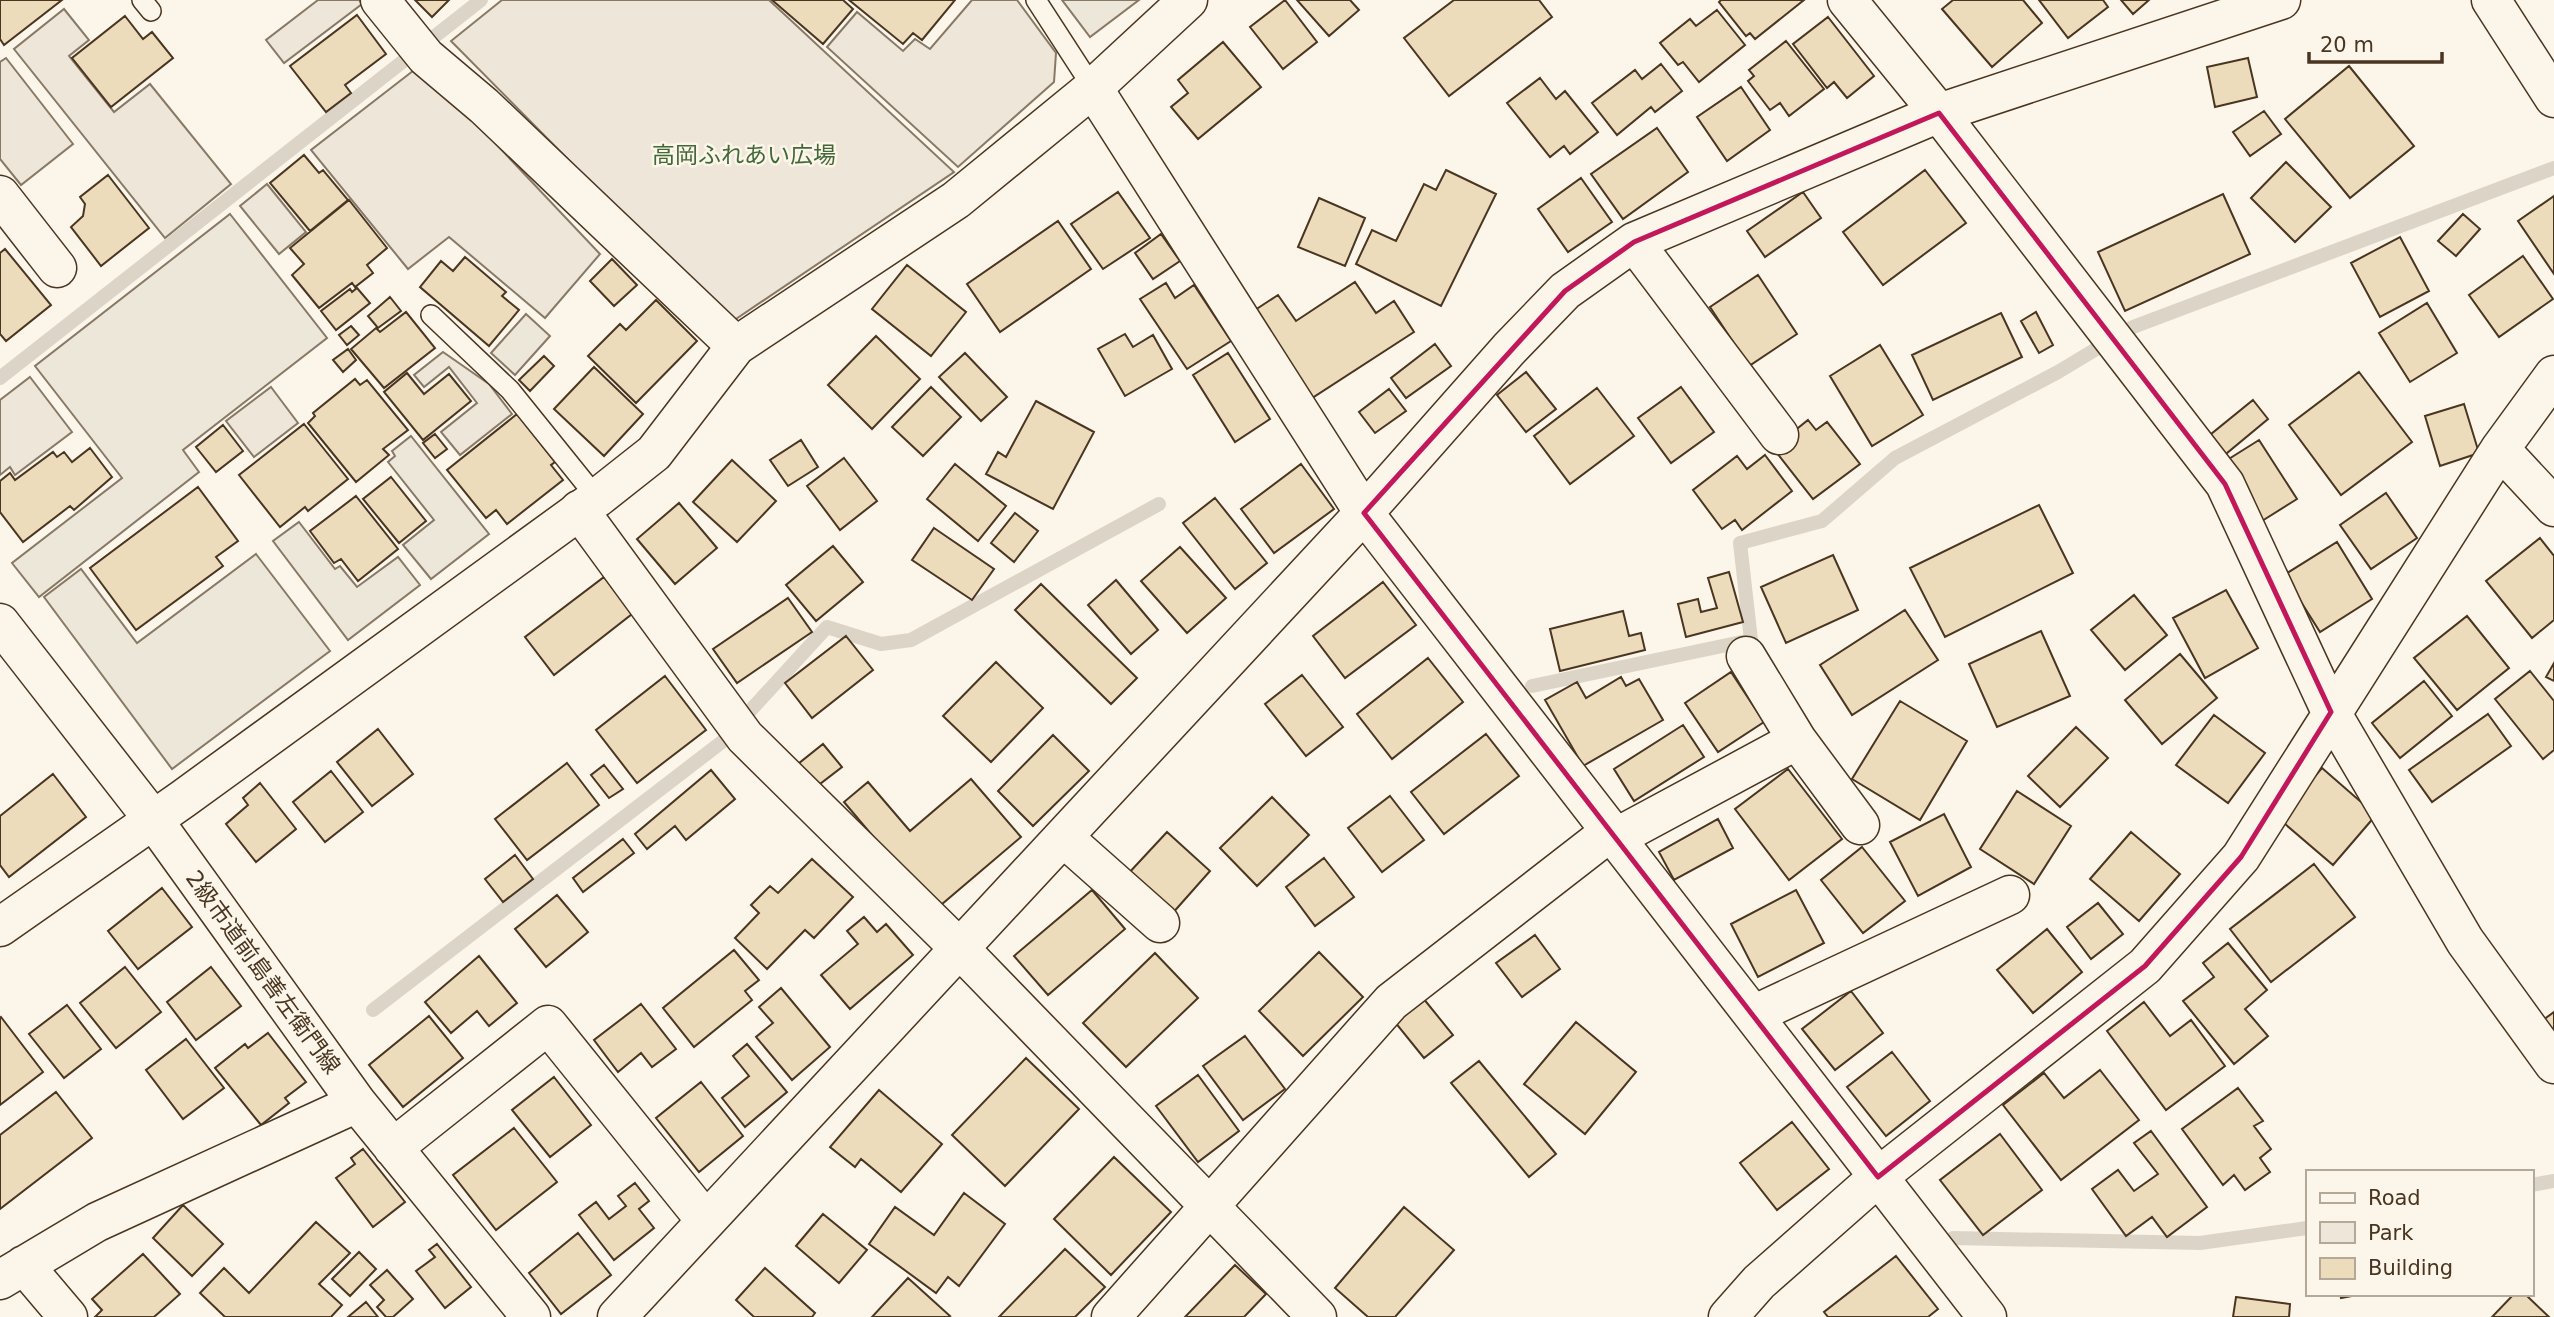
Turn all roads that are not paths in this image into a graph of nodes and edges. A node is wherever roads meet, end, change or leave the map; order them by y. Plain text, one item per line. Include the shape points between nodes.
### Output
1 (380, 0) edge
2 (1036, 0) edge
3 (1188, 0) edge
4 (1847, 0) edge
5 (2281, 0) edge
6 (2491, 0) edge
7 (1093, 88) junction
8 (2554, 98) edge
9 (1939, 113) junction
10 (0, 195) edge
11 (1634, 242) junction
12 (57, 268) dead end
13 (431, 315) dead end
14 (736, 346) junction
15 (2554, 375) edge
16 (1779, 435) dead end
17 (2500, 449) junction
18 (588, 504) junction
19 (2554, 507) edge
20 (1364, 513) junction
21 (0, 622) edge
22 (1746, 656) dead end
23 (2331, 712) junction
24 (1797, 740) junction
25 (152, 818) junction
26 (1860, 825) dead end
27 (1613, 835) junction
28 (1063, 837) junction
29 (2010, 895) dead end
30 (1160, 923) dead end
31 (0, 927) edge
32 (959, 948) junction
33 (1753, 1015) junction
34 (2554, 1064) edge
35 (357, 1103) junction
36 (393, 1148) junction
37 (1878, 1177) junction
38 (1208, 1207) junction
39 (706, 1221) junction
40 (12, 1273) edge
41 (68, 1317) edge
42 (531, 1317) edge
43 (617, 1317) edge
44 (1111, 1317) edge
45 (1317, 1317) edge
46 (1728, 1317) edge
47 (1987, 1317) edge

1 - 14 street via 417,46
2 - 7 lane
3 - 7 street
4 - 9 street
5 - 9 street
6 - 8 street
7 - 14 street via 956,200
7 - 20 street
9 - 11 street
9 - 23 street via 2225,484
10 - 12 street
11 - 16 street
11 - 20 street via 1565,290
13 - 18 lane via 510,390
14 - 18 street via 654,453
15 - 17 street
17 - 19 street
17 - 23 street
18 - 25 street
18 - 32 street via 745,737
20 - 27 street
20 - 28 street
21 - 25 street, 2級市道前島善左衛門線
22 - 24 street
23 - 34 street via 2465,941
23 - 37 street via 2241,857 2145,966
24 - 26 street
24 - 27 street
25 - 31 street
25 - 35 street, 2級市道前島善左衛門線
27 - 33 street
27 - 38 street via 1391,1002
28 - 30 street
28 - 32 street
29 - 33 street
32 - 38 street
32 - 39 street
33 - 37 street
35 - 36 street, 2級市道前島善左衛門線
35 - 40 street via 97,1222
36 - 39 street via 548,1025
36 - 42 street, 2級市道前島善左衛門線
37 - 46 street via 1759,1282
37 - 47 street
38 - 44 street
38 - 45 street
39 - 43 street
40 - 41 street

